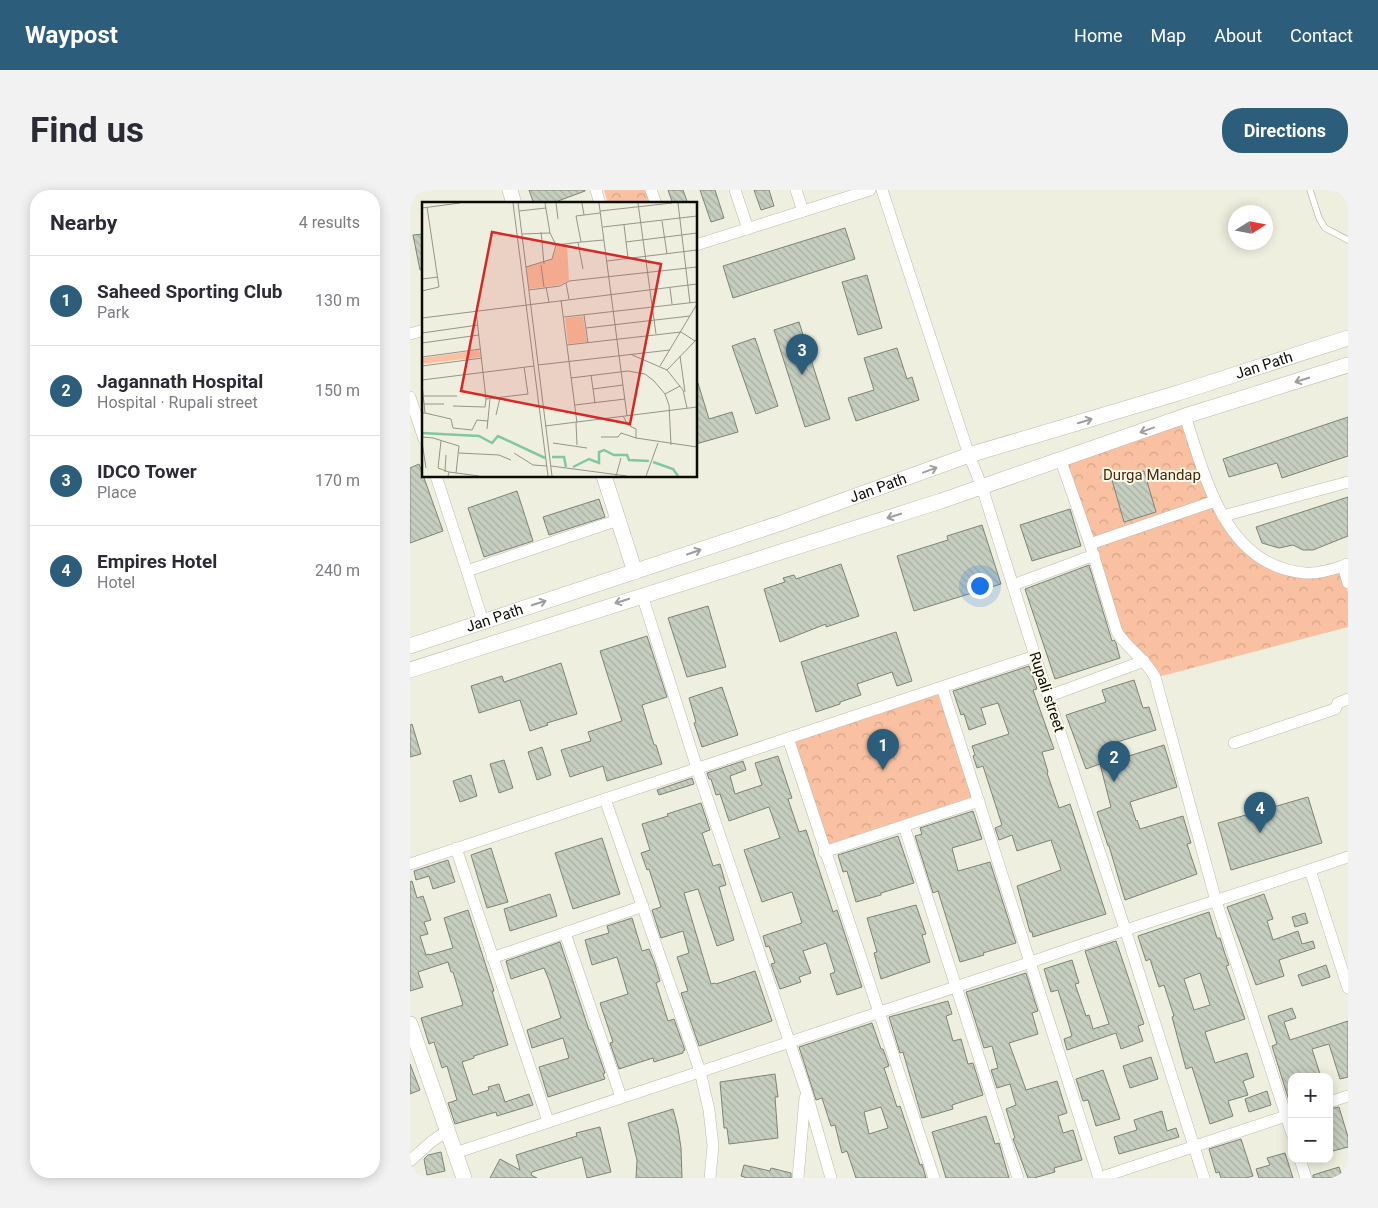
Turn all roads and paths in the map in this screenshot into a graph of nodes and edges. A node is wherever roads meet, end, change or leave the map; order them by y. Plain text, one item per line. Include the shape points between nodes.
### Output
1 (651, 190) edge
2 (735, 190) edge
3 (796, 190) edge
4 (870, 190) edge
5 (882, 190) edge
6 (1310, 190) edge
7 (655, 202) edge
8 (803, 212) junction
9 (748, 229) junction
10 (1348, 240) edge
11 (698, 244) edge
12 (1348, 338) edge
13 (1348, 365) edge
14 (410, 397) edge
15 (413, 416) edge
16 (1185, 416) junction
17 (422, 435) edge
18 (969, 455) junction
19 (1061, 461) junction
20 (437, 478) edge
21 (605, 478) edge
22 (1348, 482) edge
23 (982, 487) junction
24 (1215, 500) junction
25 (1223, 516) junction
26 (618, 520) junction
27 (1090, 544) junction
28 (1094, 556) junction
29 (1345, 565) edge
30 (467, 571) junction
31 (635, 572) junction
32 (1348, 583) edge
33 (1013, 585) junction
34 (642, 595) junction
35 (482, 622) junction
36 (410, 646) edge
37 (1035, 656) junction
38 (1144, 661) junction
39 (410, 670) edge
40 (942, 687) junction
41 (1048, 696) junction
42 (1348, 699) edge
43 (788, 738) junction
44 (1234, 743) dead end
45 (697, 768) junction
46 (605, 799) junction
47 (979, 801) junction
48 (904, 826) junction
49 (456, 848) junction
50 (824, 852) junction
51 (1348, 856) edge
52 (410, 864) edge
53 (1310, 870) junction
54 (1216, 901) junction
55 (643, 906) junction
56 (1125, 929) junction
57 (565, 933) junction
58 (492, 958) junction
59 (1031, 962) junction
60 (955, 987) junction
61 (1348, 988) edge
62 (879, 1012) junction
63 (410, 1024) edge
64 (789, 1042) junction
65 (700, 1071) junction
66 (806, 1091) junction
67 (1348, 1096) edge
68 (621, 1097) junction
69 (1333, 1101) edge
70 (1288, 1112) edge
71 (1288, 1115) edge
72 (548, 1121) junction
73 (447, 1131) junction
74 (1195, 1146) junction
75 (454, 1153) junction
76 (410, 1161) edge
77 (1301, 1163) edge
78 (464, 1178) edge
79 (710, 1178) edge
80 (798, 1178) edge
81 (831, 1178) edge
82 (934, 1178) edge
83 (1018, 1178) edge
84 (1099, 1178) edge
85 (1204, 1178) edge
86 (1306, 1178) edge

1 - 7 street
2 - 9 street
3 - 8 street
4 - 8 street
5 - 18 street, Rupali street
6 - 10 lane via 1318,218 1325,228
8 - 9 street
9 - 11 street
18 -> 12 main road, Jan Path
13 -> 16 main road, Jan Path
14 - 15 street
15 - 17 street
16 -> 19 main road, Jan Path
16 - 24 street
18 - 23 street, Rupali street
31 -> 18 main road, Jan Path
19 - 23 main road, Jan Path
19 - 27 street
20 - 30 street
21 - 26 main road
22 - 25 street
23 - 33 street, Rupali street
23 -> 34 main road, Jan Path
24 - 25 street
24 - 27 street
25 - 29 street via 1256,556 1282,568 1306,573 1324,572
26 - 30 street
26 - 31 main road
27 - 28 street
28 - 33 street
28 - 38 street via 1117,632
29 - 32 street
30 - 35 street
35 -> 31 main road, Jan Path
33 - 37 street, Rupali street
34 -> 39 main road, Jan Path
34 - 45 street
35 - 36 main road, Jan Path
37 - 40 street
37 - 41 street, Rupali street
38 - 41 street
38 - 54 street via 1155,677
40 - 43 street
40 - 47 street
41 - 56 street, Rupali street
42 - 44 street via 1338,703 1336,709
43 - 45 street
43 - 50 street
45 - 46 street
45 - 64 street
46 - 49 street
46 - 55 street
47 - 48 street
47 - 59 street
48 - 50 street
48 - 60 street
49 - 52 street
49 - 58 street
50 - 62 street
51 - 53 street
53 - 54 street
53 - 61 street
54 - 56 street
54 - 70 street
55 - 57 street
55 - 65 street
56 - 59 street
56 - 74 street, Rupali street
57 - 58 street
57 - 68 street
58 - 72 street
59 - 60 street
59 - 84 street
60 - 62 street
60 - 83 street
62 - 64 street
62 - 82 street
63 - 73 main road
64 - 65 street
64 - 66 street
65 - 68 street
65 - 79 street via 713,1146
66 - 80 street
66 - 81 street
67 - 69 street
68 - 72 street
71 - 74 street
72 - 75 street
73 - 75 main road
73 - 76 street
74 - 84 street
74 - 85 street, Rupali street
75 - 78 main road
77 - 86 street

